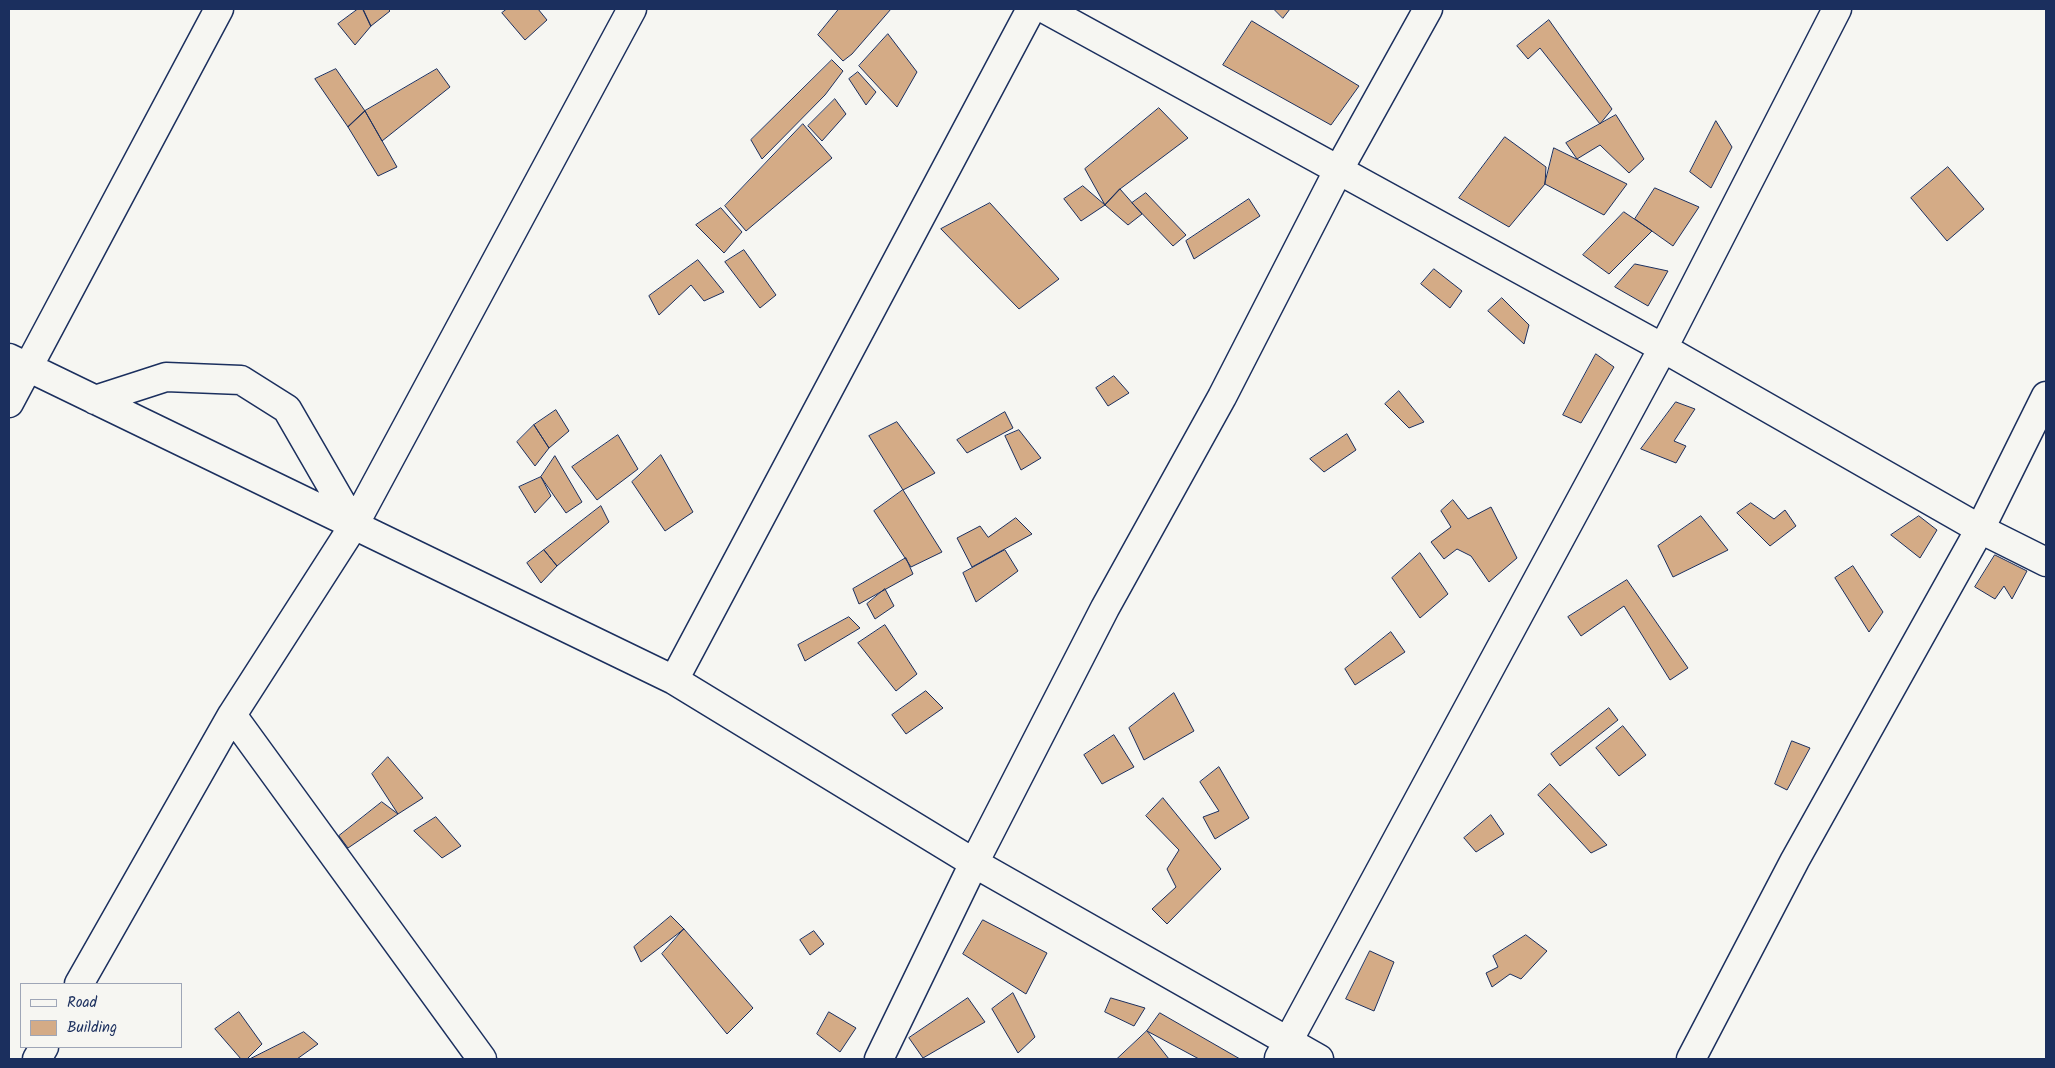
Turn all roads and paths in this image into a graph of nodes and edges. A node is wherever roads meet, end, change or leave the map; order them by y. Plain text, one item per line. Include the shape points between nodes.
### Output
1 (219, 9) edge
2 (632, 9) edge
3 (1031, 9) edge
4 (1045, 9) edge
5 (1428, 9) edge
6 (1837, 9) edge
7 (1339, 169) junction
8 (1663, 348) junction
9 (18, 362) edge
10 (2046, 396) edge
11 (95, 400) junction
12 (9, 403) edge
13 (354, 525) junction
14 (1980, 529) junction
15 (2046, 562) edge
16 (674, 680) junction
17 (232, 715) junction
18 (974, 863) junction
19 (80, 983) edge
20 (43, 1048) edge
21 (1283, 1051) edge
22 (37, 1059) edge
23 (482, 1059) edge
24 (879, 1059) edge
25 (1319, 1059) edge
26 (1691, 1059) edge

1 - 9 street
2 - 13 street
3 - 16 street
4 - 7 street
5 - 7 street
6 - 8 street
7 - 8 street
7 - 18 street via 1222,398 1105,608
8 - 14 street
8 - 21 street
9 - 11 street
9 - 12 street
10 - 14 street
11 - 13 street
11 - 13 street via 166,377 241,380 287,409
13 - 16 street
13 - 17 street
14 - 15 street
14 - 26 street via 1795,860
16 - 18 street
17 - 19 street
17 - 23 street
18 - 21 street
18 - 24 street
20 - 22 street
21 - 25 street

